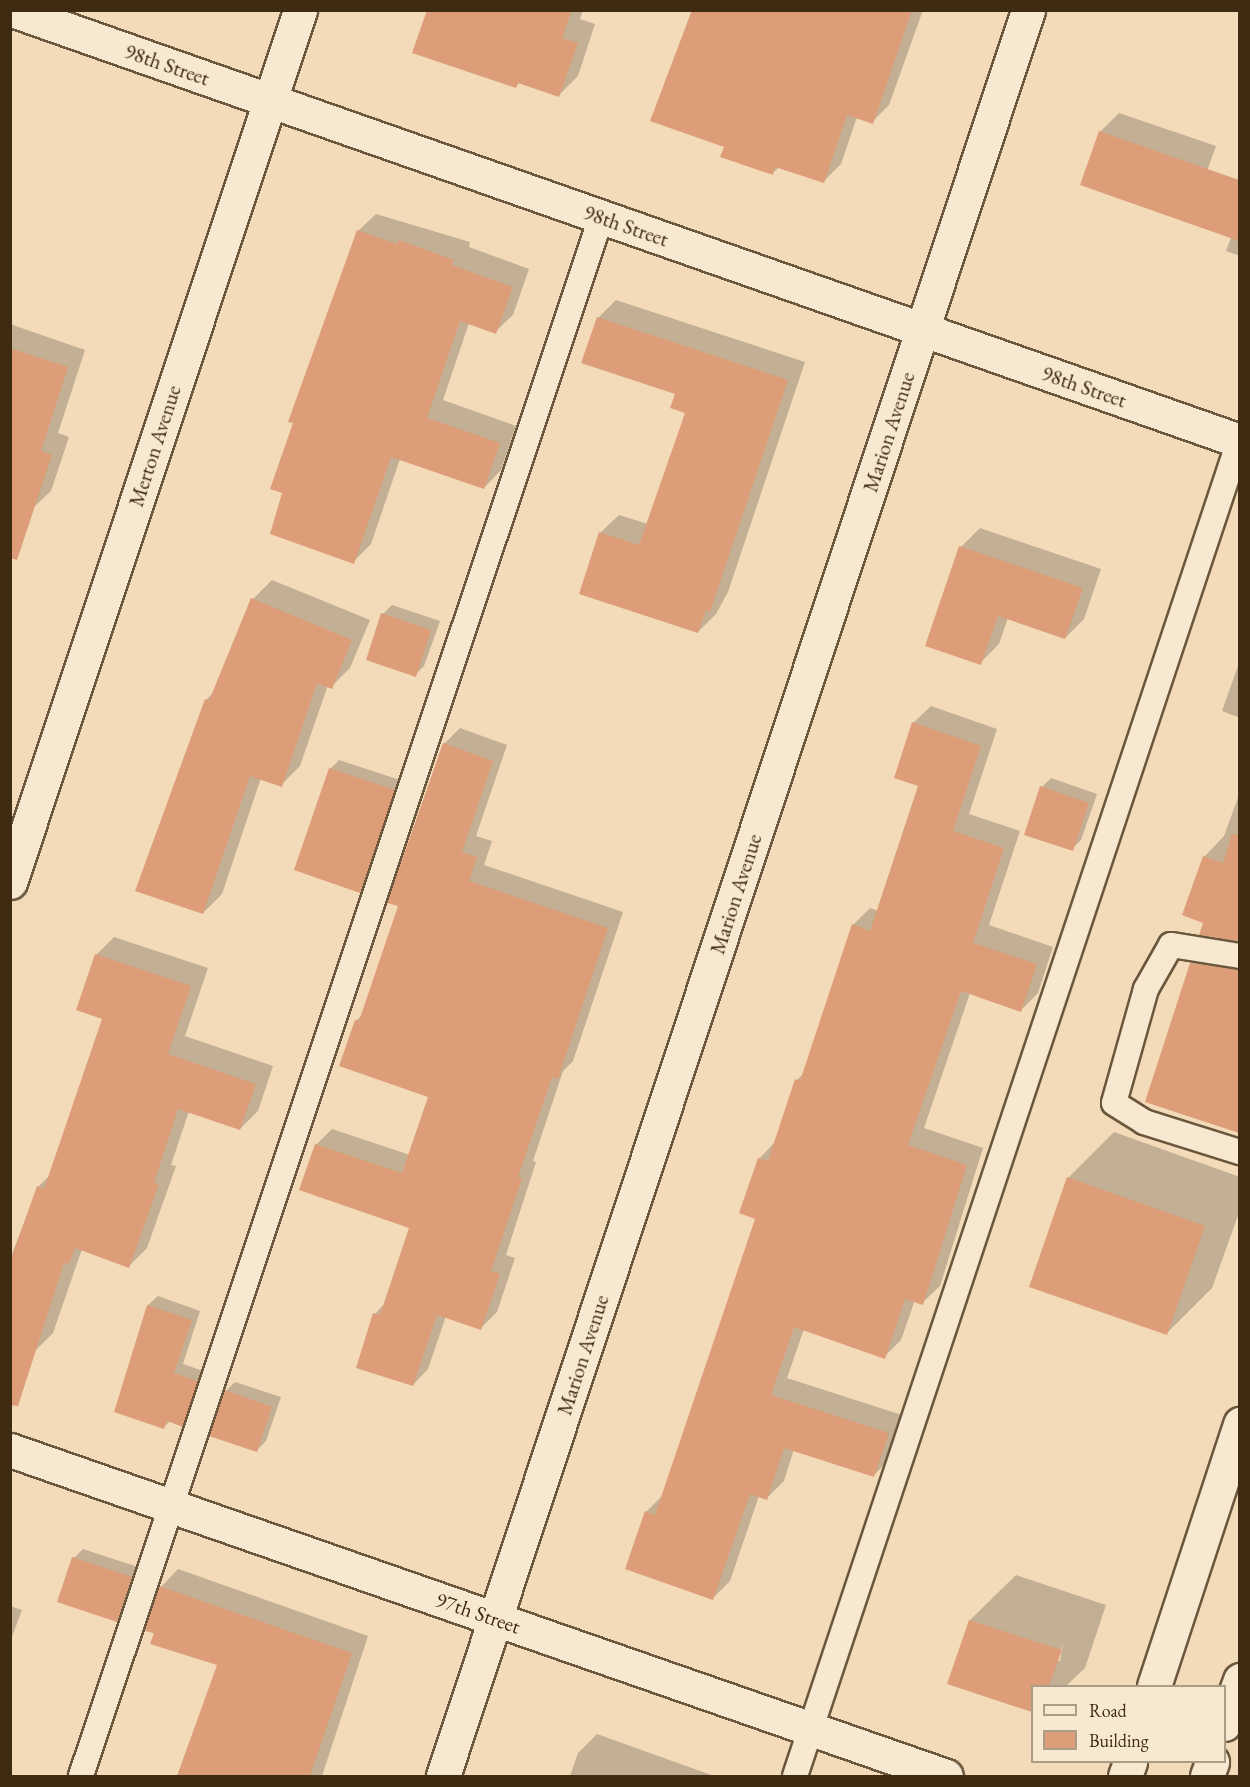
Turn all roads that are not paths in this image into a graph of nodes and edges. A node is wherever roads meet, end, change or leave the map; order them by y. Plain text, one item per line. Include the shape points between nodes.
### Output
1 (12, 10) edge
2 (300, 10) edge
3 (1028, 10) edge
4 (270, 101) junction
5 (601, 218) junction
6 (923, 330) junction
7 (1239, 440) edge
8 (10, 882) edge
9 (1239, 956) edge
10 (1239, 1152) edge
11 (1239, 1424) edge
12 (10, 1450) edge
13 (172, 1506) junction
14 (495, 1619) junction
15 (1239, 1680) edge
16 (1154, 1685) edge
17 (1226, 1718) edge
18 (811, 1730) junction
19 (81, 1776) edge
20 (443, 1776) edge
21 (795, 1776) edge
22 (946, 1776) edge

1 - 4 street, 98th Street
2 - 4 street, Merton Avenue
3 - 6 street, Marion Avenue
4 - 5 street, 98th Street
4 - 8 street, Merton Avenue
5 - 6 street, 98th Street
5 - 13 lane
6 - 7 street, 98th Street
6 - 14 street, Marion Avenue
7 - 18 lane
9 - 10 lane via 1171,945 1146,989 1114,1103 1144,1122
11 - 16 street
12 - 13 street, 97th Street
13 - 14 street, 97th Street
13 - 19 lane
14 - 18 street, 97th Street
14 - 20 street, Marion Avenue
15 - 17 street
18 - 21 lane
18 - 22 street, 97th Street

